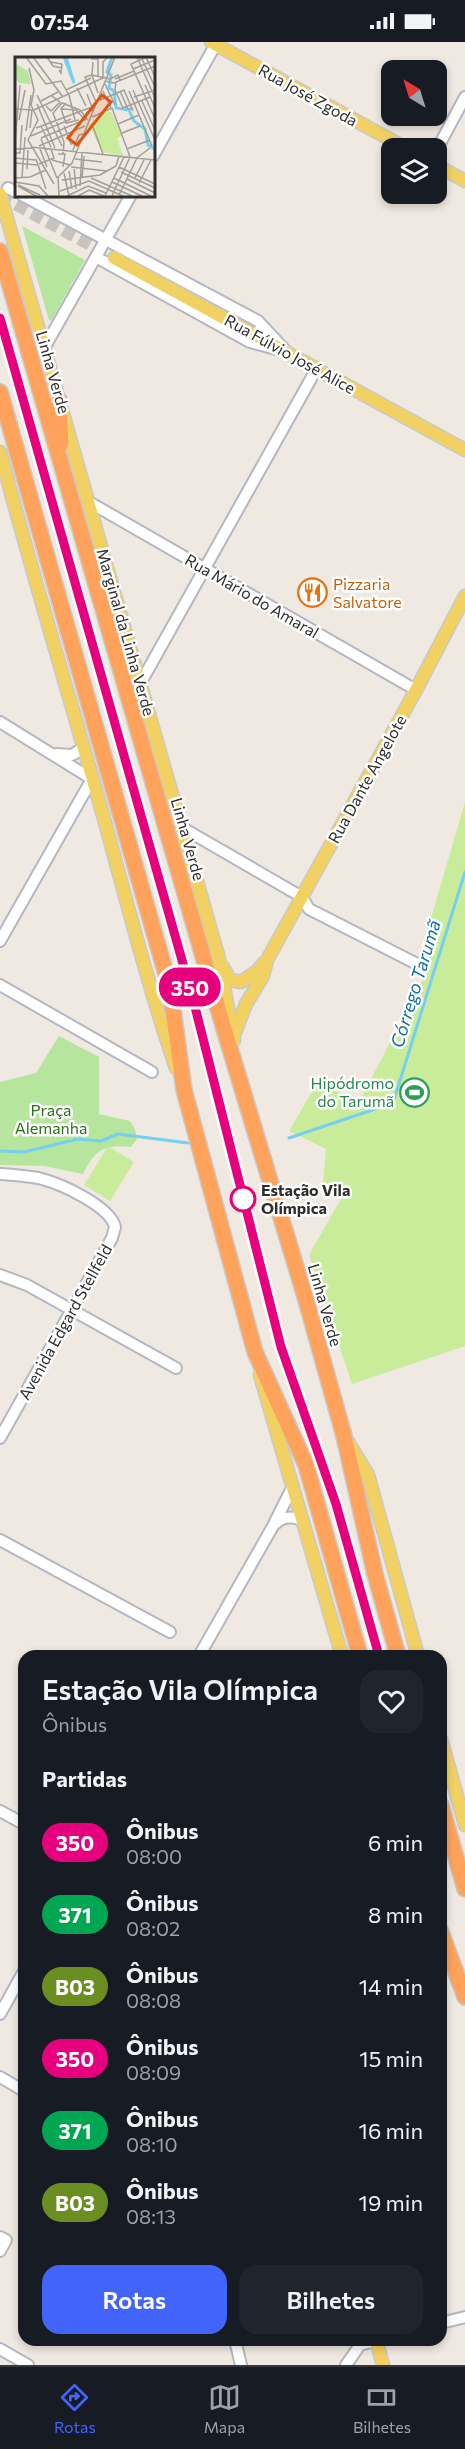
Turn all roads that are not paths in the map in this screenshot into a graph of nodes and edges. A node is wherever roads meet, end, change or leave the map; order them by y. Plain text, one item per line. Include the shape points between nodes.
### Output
1 (215, 43) edge
2 (465, 97) edge
3 (388, 138) edge
4 (443, 138) edge
5 (154, 154) edge
6 (447, 171) edge
7 (465, 181) edge
8 (8, 191) edge
9 (24, 196) edge
10 (130, 196) edge
11 (106, 240) junction
12 (0, 251) edge
13 (96, 257) junction
14 (114, 258) tunnel mouth
15 (43, 350) junction
16 (285, 351) junction
17 (317, 368) junction
18 (0, 392) edge
19 (59, 400) junction
20 (465, 450) edge
21 (0, 452) edge
22 (2, 465) edge
23 (62, 471) junction
24 (89, 502) junction
25 (206, 569) junction
26 (465, 596) edge
27 (141, 684) junction
28 (416, 690) junction
29 (0, 722) edge
30 (82, 748) junction
31 (56, 754) junction
32 (92, 778) junction
33 (99, 801) junction
34 (78, 803) junction
35 (181, 827) junction
36 (302, 897) junction
37 (0, 941) edge
38 (218, 955) junction
39 (267, 960) junction
40 (421, 966) dead end
41 (0, 985) edge
42 (233, 1039) junction
43 (152, 1072) dead end
44 (239, 1073) junction
45 (184, 1090) junction
46 (0, 1174) edge
47 (0, 1275) edge
48 (72, 1310) junction
49 (255, 1352) junction
50 (176, 1368) dead end
51 (344, 1436) junction
52 (0, 1438) edge
53 (293, 1486) junction
54 (273, 1526) junction
55 (304, 1526) junction
56 (0, 1540) edge
57 (170, 1632) dead end
58 (202, 1650) edge
59 (340, 1650) edge
60 (358, 1650) edge
61 (396, 1650) edge
62 (416, 1650) edge
63 (447, 1760) edge
64 (0, 1811) edge
65 (18, 1821) edge
66 (465, 1825) edge
67 (447, 1826) edge
68 (465, 1889) edge
69 (447, 1948) edge
70 (447, 1971) edge
71 (18, 1982) edge
72 (463, 1991) edge
73 (0, 2014) edge
74 (0, 2077) edge
75 (18, 2088) edge
76 (0, 2237) edge
77 (0, 2250) edge
78 (465, 2317) edge
79 (447, 2322) edge
80 (236, 2346) edge
81 (359, 2346) edge
82 (378, 2346) edge
83 (0, 2349) edge
84 (9, 2360) edge
85 (28, 2365) edge
86 (241, 2365) edge
87 (346, 2365) edge
88 (383, 2365) edge

1 - 3 main road, Rua José Zgoda
1 - 5 street
2 - 4 street
6 - 7 main road
8 - 15 main road, Marginal da Linha Verde
9 - 11 street
10 - 11 street
11 - 13 street
11 - 16 street via 258,321
12 - 23 highway, Linha Verde
13 - 15 street
13 - 16 street via 250,342
14 - 16 main road, Rua Fúlvio José Alice
15 - 19 main road, Marginal da Linha Verde
16 - 17 main road, Rua Fúlvio José Alice
17 - 20 main road, Rua Fúlvio José Alice
17 - 25 street
18 - 45 highway via 171,988
19 - 23 highway
19 - 24 main road, Marginal da Linha Verde
21 - 22 main road
22 - 30 main road
23 - 44 highway, Linha Verde
24 - 25 street, Rua Mário do Amaral
24 - 27 main road, Marginal da Linha Verde
25 - 27 street
25 - 28 street, Rua Mário do Amaral
26 - 28 main road, Rua Dante Angelote
27 - 35 main road, Marginal da Linha Verde
28 - 36 main road, Rua Dante Angelote
29 - 31 street
30 - 31 street via 72,755
30 - 32 main road
31 - 32 street
32 - 33 main road
32 - 34 street
33 - 34 street
33 - 45 main road via 159,1017
34 - 37 street
35 - 36 street
35 - 38 main road, Marginal da Linha Verde
36 - 39 main road, Rua Dante Angelote
36 - 40 street via 309,909
38 - 39 main road, Rua Dante Angelote via 225,974 233,981 246,980
38 - 42 main road, Marginal da Linha Verde
39 - 42 main road, Rua Dante Angelote
41 - 43 street
42 - 44 main road, Marginal da Linha Verde
44 - 51 highway, Linha Verde
45 - 49 highway
46 - 48 street, Avenida Edgard Stellfeld via 41,1179 88,1200 111,1216 115,1227 112,1238
47 - 48 street
48 - 50 street
48 - 52 street, Avenida Edgard Stellfeld
49 - 53 main road
49 - 60 highway via 306,1465
51 - 61 highway, Linha Verde
51 - 62 main road, Linha Verde via 368,1475
53 - 54 street
53 - 55 main road
54 - 55 street via 286,1517 302,1520
54 - 58 street
55 - 59 main road
56 - 57 street
63 - 66 main road
64 - 65 street
67 - 68 highway
69 - 72 highway
70 - 72 highway
71 - 73 street
74 - 75 street
76 - 77 street via 6,2240
78 - 79 street
80 - 86 street
81 - 87 street
82 - 88 main road
83 - 84 street
84 - 85 street

